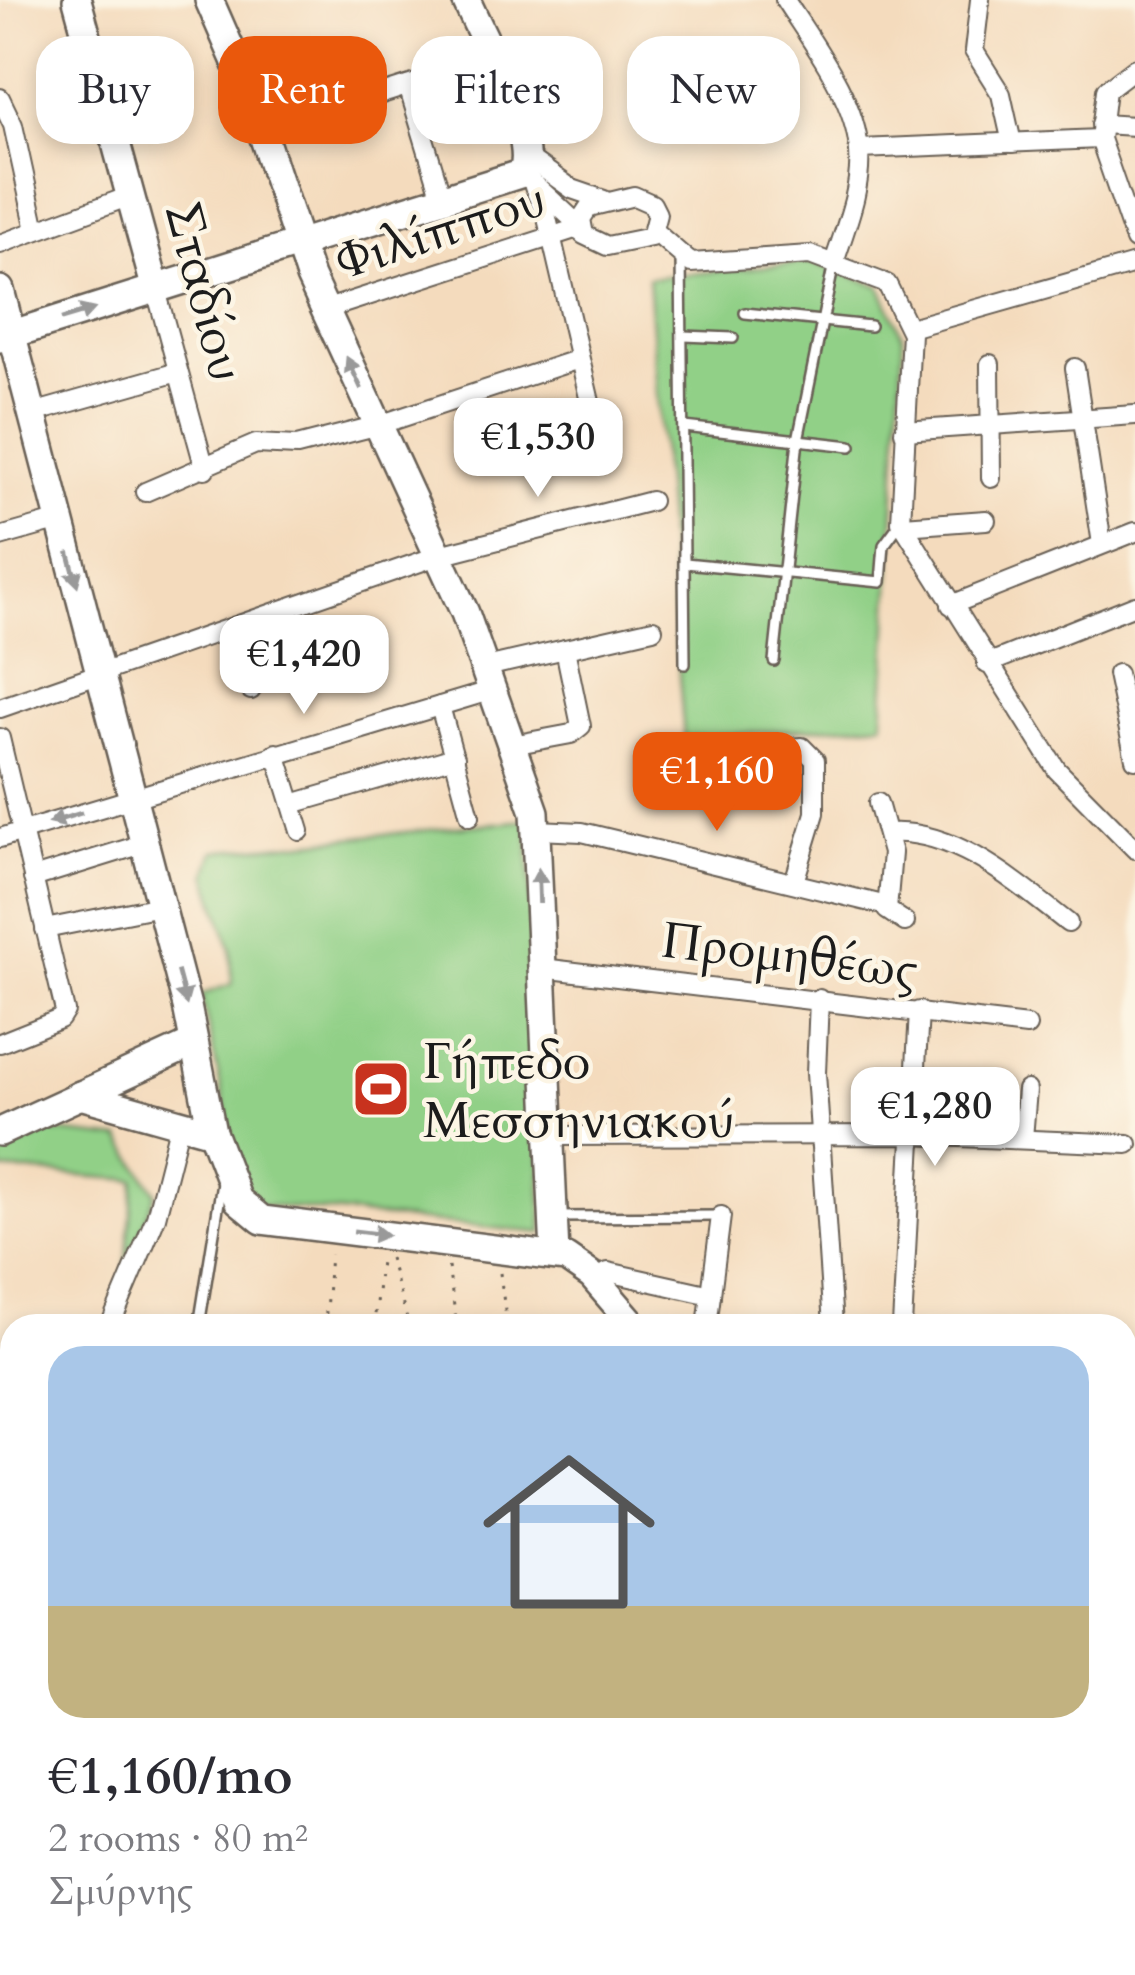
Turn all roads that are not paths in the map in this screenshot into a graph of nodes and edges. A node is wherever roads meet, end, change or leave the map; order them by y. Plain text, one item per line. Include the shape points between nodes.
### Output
1 (77, 0) edge
2 (209, 0) edge
3 (466, 0) edge
4 (785, 0) edge
5 (980, 0) edge
6 (223, 36) edge
7 (482, 36) edge
8 (1135, 68) edge
9 (411, 85) edge
10 (408, 86) junction
11 (387, 93) edge
12 (0, 98) edge
13 (1135, 126) edge
14 (1100, 131) junction
15 (1012, 142) junction
16 (266, 144) edge
17 (519, 144) edge
18 (860, 148) junction
19 (527, 169) junction
20 (130, 196) junction
21 (604, 200) junction
22 (443, 201) junction
23 (581, 227) junction
24 (36, 230) junction
25 (655, 232) junction
26 (552, 237) junction
27 (1135, 240) edge
28 (0, 244) edge
29 (299, 247) junction
30 (681, 256) junction
31 (834, 263) junction
32 (1135, 264) edge
33 (0, 290) edge
34 (155, 290) junction
35 (324, 310) junction
36 (746, 313) dead end
37 (826, 322) junction
38 (870, 326) dead end
39 (910, 328) junction
40 (6, 336) edge
41 (684, 336) junction
42 (733, 338) dead end
43 (579, 359) junction
44 (990, 364) dead end
45 (1075, 368) dead end
46 (178, 372) junction
47 (33, 413) junction
48 (1135, 416) edge
49 (594, 419) dead end
50 (1081, 421) junction
51 (379, 425) junction
52 (685, 427) junction
53 (992, 429) junction
54 (904, 431) junction
55 (798, 440) junction
56 (851, 446) dead end
57 (205, 469) junction
58 (991, 478) dead end
59 (145, 491) dead end
60 (651, 501) dead end
61 (60, 520) junction
62 (986, 520) dead end
63 (902, 524) junction
64 (1135, 532) edge
65 (0, 537) edge
66 (1102, 544) junction
67 (440, 555) junction
68 (685, 563) junction
69 (783, 573) junction
70 (951, 604) junction
71 (1135, 604) edge
72 (231, 628) junction
73 (653, 629) dead end
74 (565, 649) junction
75 (774, 661) dead end
76 (686, 664) dead end
77 (987, 664) junction
78 (101, 674) junction
79 (1117, 674) dead end
80 (489, 679) junction
81 (251, 690) dead end
82 (440, 706) junction
83 (0, 708) edge
84 (0, 738) edge
85 (512, 745) junction
86 (743, 751) dead end
87 (276, 753) junction
88 (455, 757) junction
89 (1135, 759) edge
90 (131, 797) junction
91 (878, 803) dead end
92 (292, 804) junction
93 (470, 816) dead end
94 (537, 830) junction
95 (22, 831) junction
96 (300, 831) dead end
97 (888, 833) junction
98 (0, 838) edge
99 (143, 844) junction
100 (1135, 849) edge
101 (33, 878) junction
102 (794, 882) junction
103 (887, 905) junction
104 (160, 906) junction
105 (905, 922) dead end
106 (1068, 923) dead end
107 (46, 929) junction
108 (542, 968) junction
109 (819, 999) junction
110 (919, 1011) junction
111 (1027, 1027) dead end
112 (0, 1043) edge
113 (194, 1043) junction
114 (1027, 1090) dead end
115 (80, 1095) junction
116 (180, 1123) junction
117 (0, 1132) edge
118 (212, 1132) junction
119 (821, 1135) junction
120 (910, 1135) junction
121 (550, 1136) junction
122 (1023, 1138) junction
123 (1129, 1144) dead end
124 (225, 1172) junction
125 (722, 1216) joint
126 (553, 1218) junction
127 (554, 1255) junction
128 (596, 1280) junction
129 (711, 1295) junction
130 (115, 1314) edge
131 (201, 1314) edge
132 (625, 1314) edge
133 (709, 1314) edge
134 (832, 1314) edge
135 (903, 1314) edge

1 - 20 street, Σταδίου
2 - 6 street
3 - 7 street
4 - 18 street via 841,94
5 - 15 street via 974,51 1001,94
8 - 14 street via 1106,90
9 - 10 street
10 - 11 street
10 - 22 street
12 - 24 street via 14,125
13 - 14 street
14 - 15 street
14 - 27 street
15 - 18 street
16 - 29 street
17 - 19 street
18 - 31 street
19 - 21 street
19 - 22 street
19 - 23 street
19 - 26 street
20 - 24 street
20 - 34 street, Σταδίου
21 - 23 street via 584,212
21 - 25 street via 644,198 657,214
22 - 29 street
23 - 25 street via 607,246
23 - 26 street, Φιλίππου
24 - 28 street
25 - 30 street
26 - 35 street, Φιλίππου
26 - 43 street
29 - 34 street
29 - 35 street
30 - 31 street via 714,264 810,255
30 - 41 lane
31 - 37 lane
31 - 39 street via 885,281
32 - 39 street
33 - 40 street
40 -> 34 street
34 - 46 street, Σταδίου
51 -> 35 street
36 - 37 lane
37 - 38 lane
37 - 55 lane
39 - 54 street
40 - 47 street
41 - 42 lane
41 - 52 lane
43 - 49 street
43 - 51 street
44 - 53 street
45 - 50 street
46 - 47 street
46 - 57 street, Σταδίου
47 - 61 street
48 - 50 street
50 - 53 street
50 - 66 street
51 - 57 street via 297,446 256,444
51 - 67 street
52 - 55 lane
52 - 68 lane
53 - 54 street
53 - 58 street
54 - 63 street
55 - 56 lane
55 - 69 lane
57 - 59 street
60 - 67 street
61 - 65 street
61 -> 78 street
62 - 63 street
63 - 69 lane via 884,545 881,582
63 - 70 street
64 - 66 street
66 - 70 street
67 - 72 street
67 - 80 street
68 - 69 lane
68 - 76 lane
69 - 75 lane
70 - 77 street
71 - 77 street
72 - 78 street
72 - 81 street
73 - 74 street
74 - 80 street
74 - 85 street via 580,726
77 - 100 street via 1068,785
78 - 83 street
78 - 90 street
79 - 89 street
80 - 82 street
80 - 85 street
82 - 87 street
82 - 88 street
84 - 95 street
85 - 94 street
86 - 102 street via 802,747 815,760 815,813
87 - 90 street
87 - 92 street
88 - 92 street
88 - 93 street
90 -> 95 street
90 - 99 street
91 - 97 street
92 - 96 street
94 - 102 street via 582,832
108 -> 94 street
95 - 98 street
95 - 101 street
97 - 103 street
97 - 106 street via 926,836 974,857
99 - 101 street
99 - 104 street
101 - 107 street
102 - 103 street
103 - 105 street
104 - 107 street
104 -> 113 street
107 - 112 street via 65,1010
108 - 109 street, Προμηθέως
108 - 121 street
109 - 110 street, Προμηθέως
109 - 119 street
110 - 111 street, Προμηθέως
110 - 120 street
113 - 115 street
113 - 118 street
114 - 122 street
115 - 116 street
115 - 117 street
116 - 118 street
116 - 130 street via 157,1217
118 - 124 street
119 - 120 street
119 - 121 street
119 - 134 street
120 - 122 street
120 - 135 street
121 - 126 street
122 - 123 street
124 -> 127 street via 255,1218
124 - 131 lane
125 - 126 lane
125 - 129 street
126 - 127 street
127 - 128 street
128 - 129 street via 608,1272
128 - 132 street
129 - 133 street

